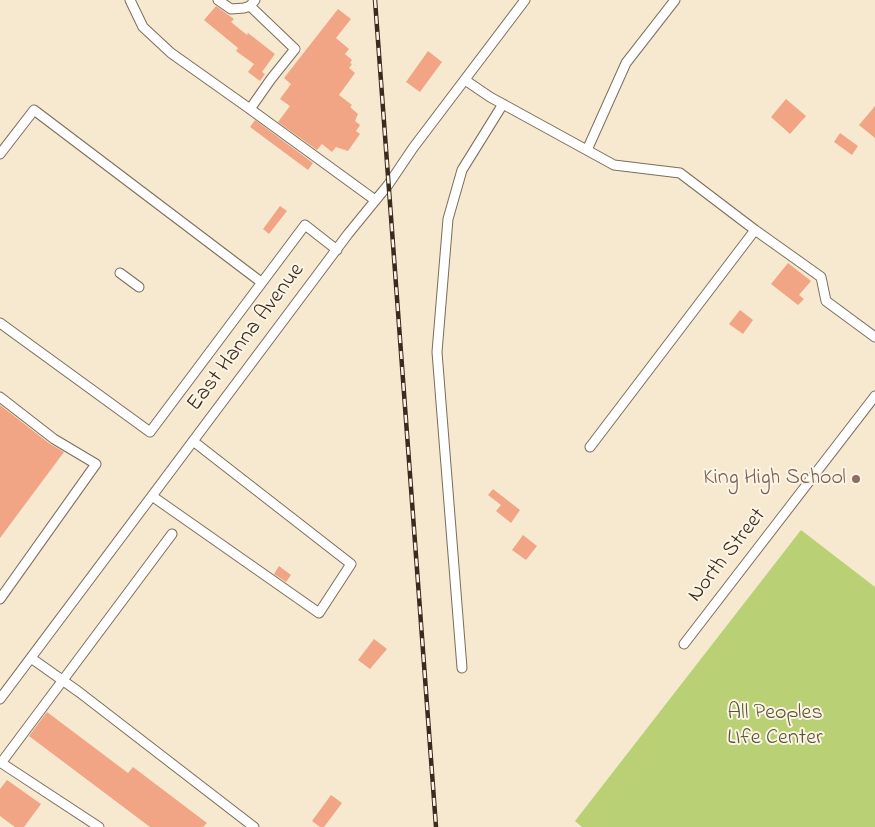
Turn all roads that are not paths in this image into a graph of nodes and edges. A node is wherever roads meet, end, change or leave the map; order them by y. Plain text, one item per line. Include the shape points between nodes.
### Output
1 (130, 0) edge
2 (218, 0) edge
3 (525, 0) edge
4 (676, 0) edge
5 (252, 3) edge
6 (465, 80) junction
7 (503, 104) junction
8 (250, 109) junction
9 (587, 150) junction
10 (0, 154) edge
11 (376, 200) junction
12 (755, 230) junction
13 (337, 250) junction
14 (120, 273) dead end
15 (261, 282) junction
16 (140, 286) dead end
17 (0, 323) edge
18 (875, 337) edge
19 (875, 396) edge
20 (0, 397) edge
21 (194, 441) junction
22 (590, 447) dead end
23 (152, 496) junction
24 (172, 534) dead end
25 (0, 599) edge
26 (684, 644) dead end
27 (31, 658) junction
28 (462, 668) dead end
29 (62, 680) junction
30 (0, 700) edge
31 (0, 762) edge
32 (99, 827) edge
33 (254, 827) edge

1 - 8 street via 143,27 171,53
2 - 5 street via 230,9 244,8
3 - 6 street, East Hanna Avenue
4 - 9 street via 626,63
5 - 8 street via 295,49
6 - 7 street
6 - 11 street, East Hanna Avenue
7 - 9 street
7 - 28 street via 462,170 448,219 437,352
8 - 11 street
9 - 12 street via 614,165 680,173
10 - 15 street via 34,110
11 - 13 street, East Hanna Avenue
12 - 18 street via 822,277 826,301
12 - 22 street
13 - 15 street via 305,225
13 - 21 street, East Hanna Avenue
14 - 16 street
15 - 17 street via 150,432
19 - 26 street, North Street
20 - 25 street via 54,439 96,464
21 - 23 street, East Hanna Avenue
21 - 23 street via 351,564 319,613
23 - 27 street, East Hanna Avenue
24 - 29 street
27 - 29 street
27 - 30 street, East Hanna Avenue
29 - 31 street
29 - 33 street
31 - 32 street

